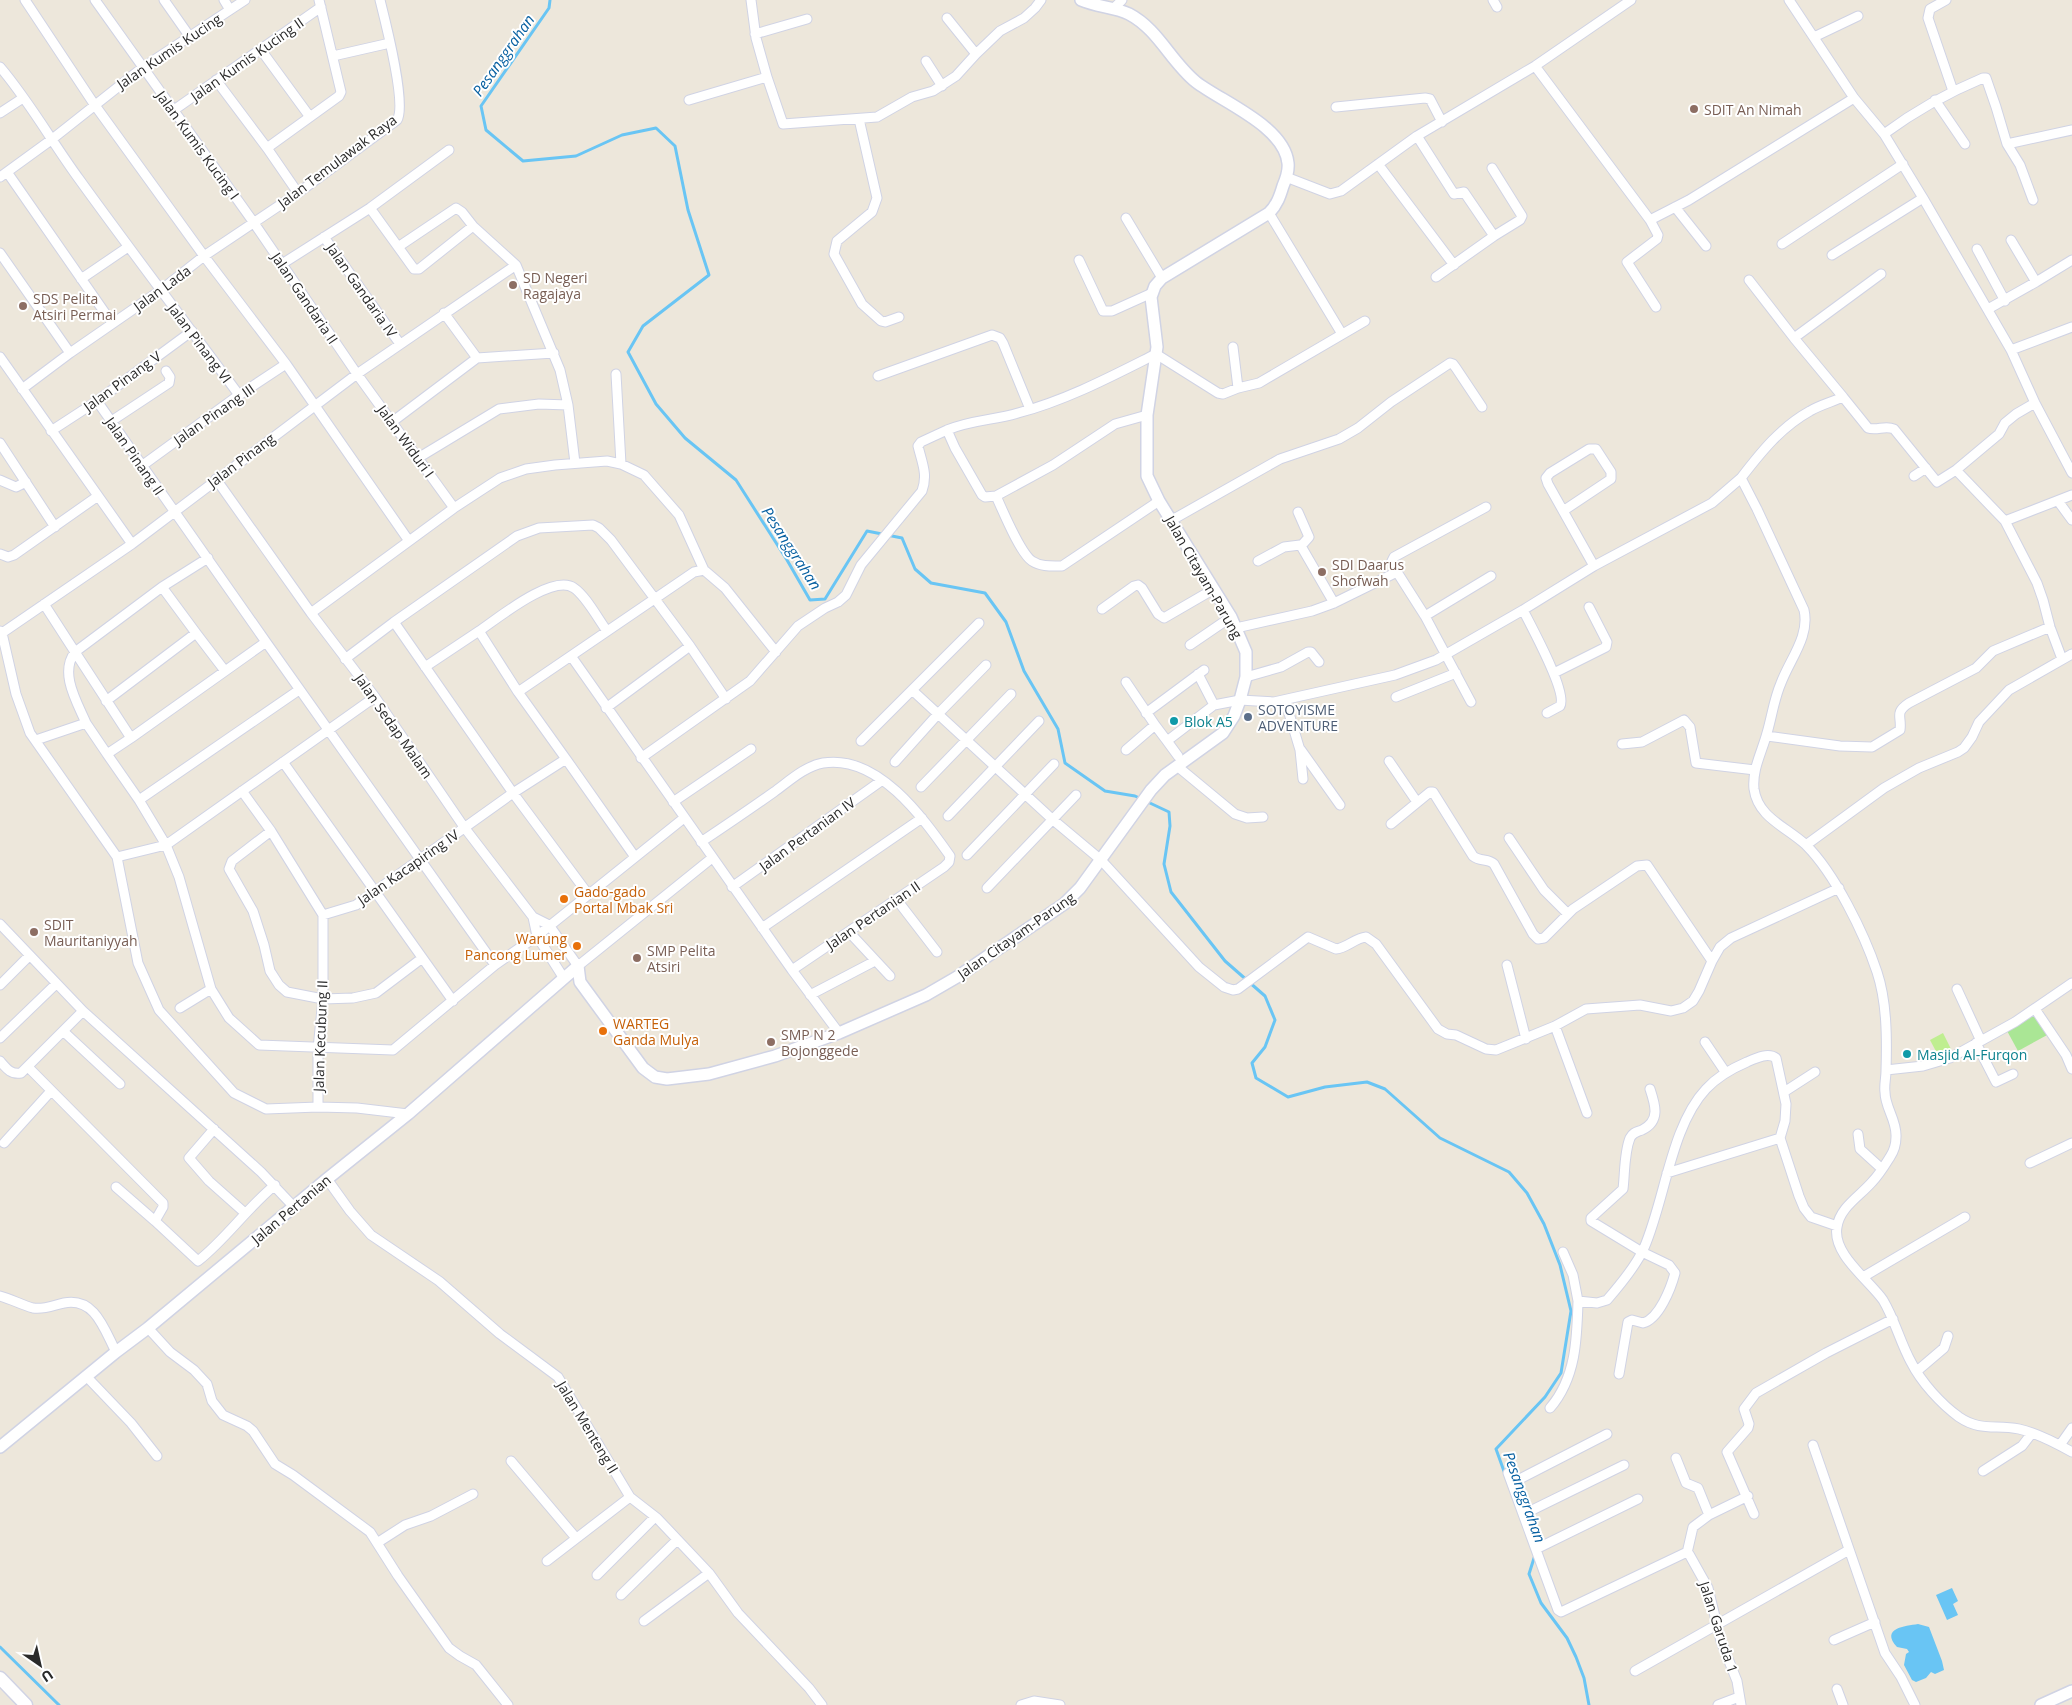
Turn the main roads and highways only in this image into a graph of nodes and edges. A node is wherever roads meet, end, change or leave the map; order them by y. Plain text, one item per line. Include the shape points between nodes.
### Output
1 (0, 1678) edge
2 (26, 1705) edge

1 - 2 main road

